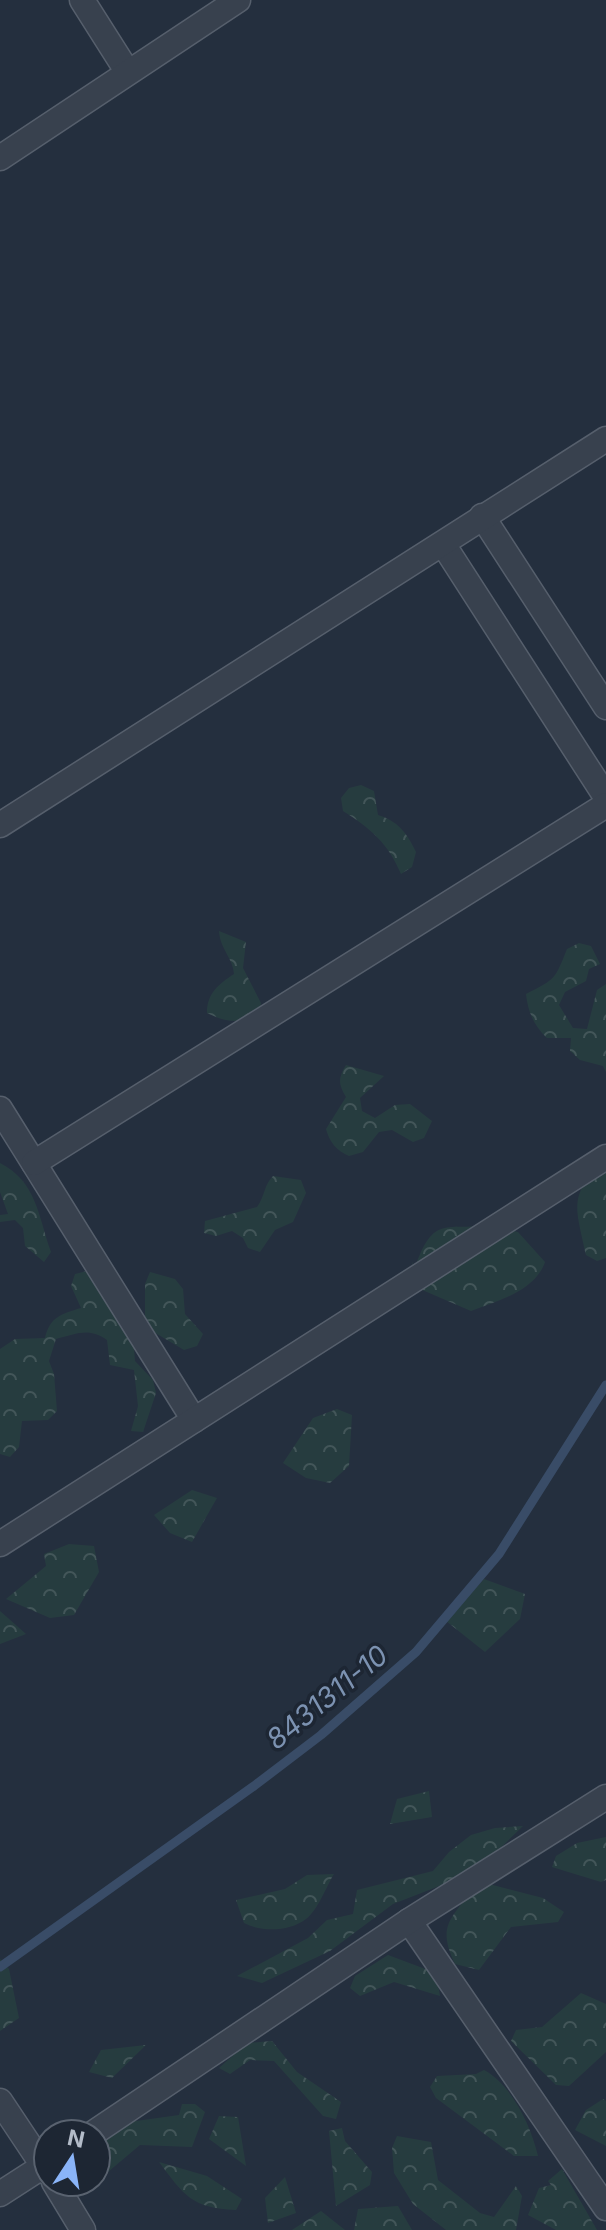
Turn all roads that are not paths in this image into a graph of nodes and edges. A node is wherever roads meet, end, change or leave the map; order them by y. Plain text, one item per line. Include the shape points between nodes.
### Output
1 (82, 0) edge
2 (238, 0) edge
3 (127, 71) junction
4 (0, 158) edge
5 (606, 439) edge
6 (482, 516) junction
7 (443, 544) junction
8 (606, 707) edge
9 (606, 797) edge
10 (606, 805) edge
11 (0, 825) edge
12 (0, 1109) edge
13 (606, 1157) edge
14 (34, 1163) junction
15 (194, 1420) junction
16 (0, 1544) edge
17 (606, 1797) edge
18 (409, 1921) junction
19 (0, 2101) edge
20 (112, 2121) edge
21 (32, 2148) edge
22 (32, 2179) edge
23 (0, 2194) edge
24 (64, 2198) edge
25 (606, 2208) edge
26 (83, 2230) edge

1 - 3 street
2 - 3 street
3 - 4 street
5 - 6 street
6 - 7 street
6 - 8 street
7 - 9 street
7 - 11 street
10 - 14 street
12 - 14 street
13 - 15 street
14 - 15 street
15 - 16 street
17 - 18 street
18 - 20 street
18 - 25 street
19 - 21 street
22 - 23 street
24 - 26 street

